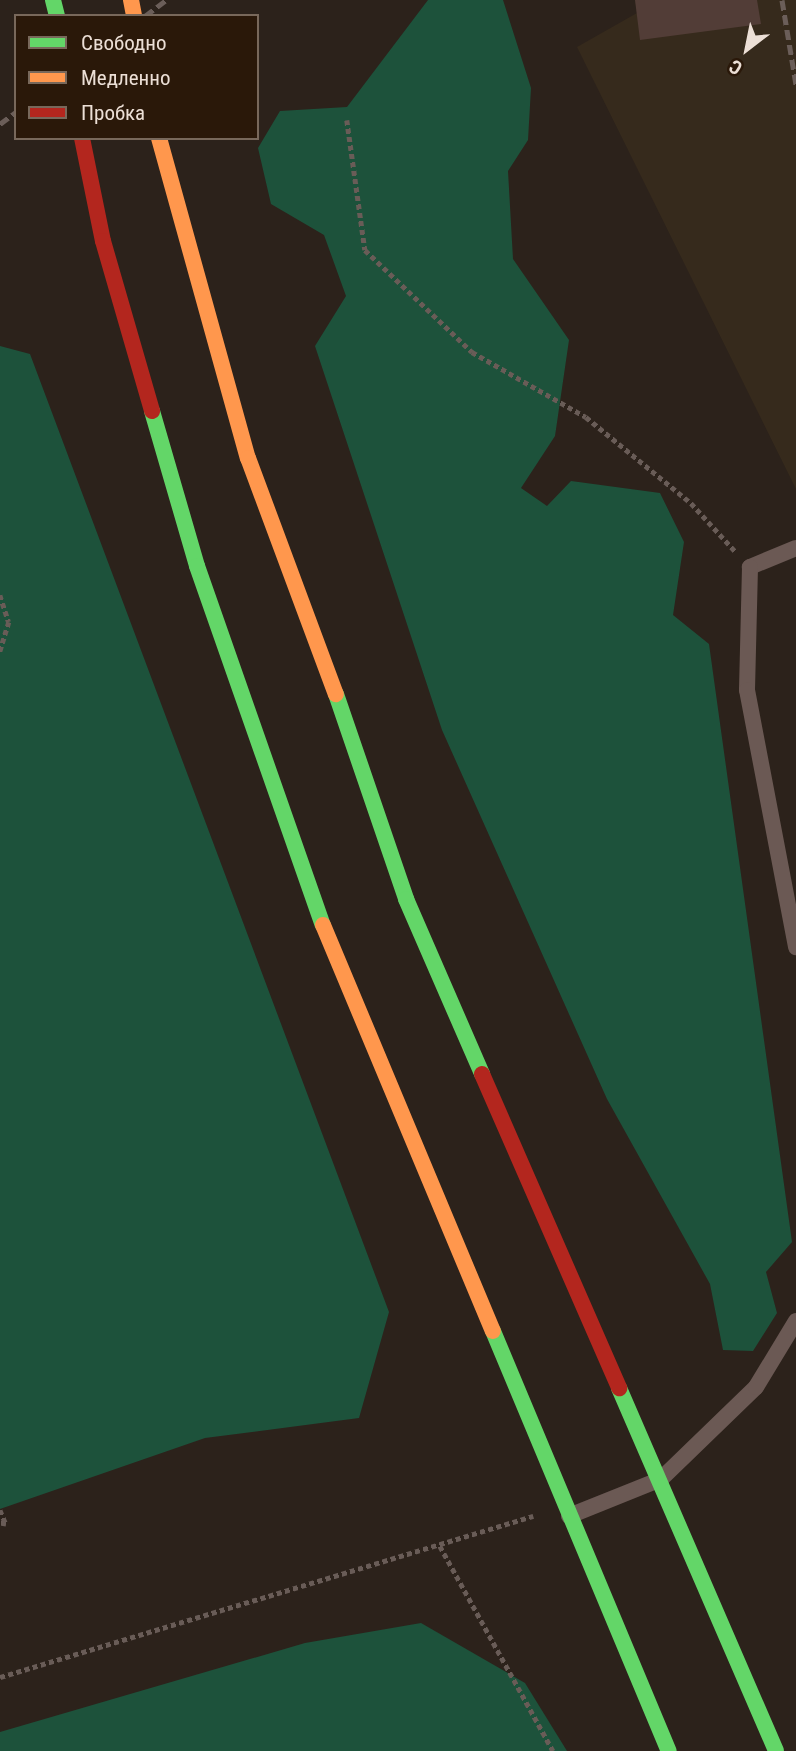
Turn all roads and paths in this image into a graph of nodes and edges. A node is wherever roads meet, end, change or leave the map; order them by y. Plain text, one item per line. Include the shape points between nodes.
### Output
1 (347, 120) dead end
2 (82, 140) edge
3 (160, 140) edge
4 (796, 548) edge
5 (750, 567) junction
6 (0, 595) edge
7 (0, 652) edge
8 (796, 947) edge
9 (796, 1321) edge
10 (661, 1479) junction
11 (0, 1510) edge
12 (533, 1516) dead end
13 (569, 1516) junction
14 (0, 1523) edge
15 (440, 1546) junction
16 (0, 1677) edge
17 (553, 1751) edge
18 (669, 1751) edge
19 (776, 1751) edge

1 - 5 path via 365,250 472,352 597,425 691,503
2 - 13 main road via 103,241 197,566 312,900
3 - 10 main road via 248,458 326,664 406,899
4 - 5 lane
5 - 8 lane via 747,690
6 - 7 path via 9,622
9 - 10 lane via 756,1387
10 - 13 lane
10 - 19 main road
11 - 14 path via 6,1524
12 - 15 path
13 - 18 main road
15 - 16 path
15 - 17 path

